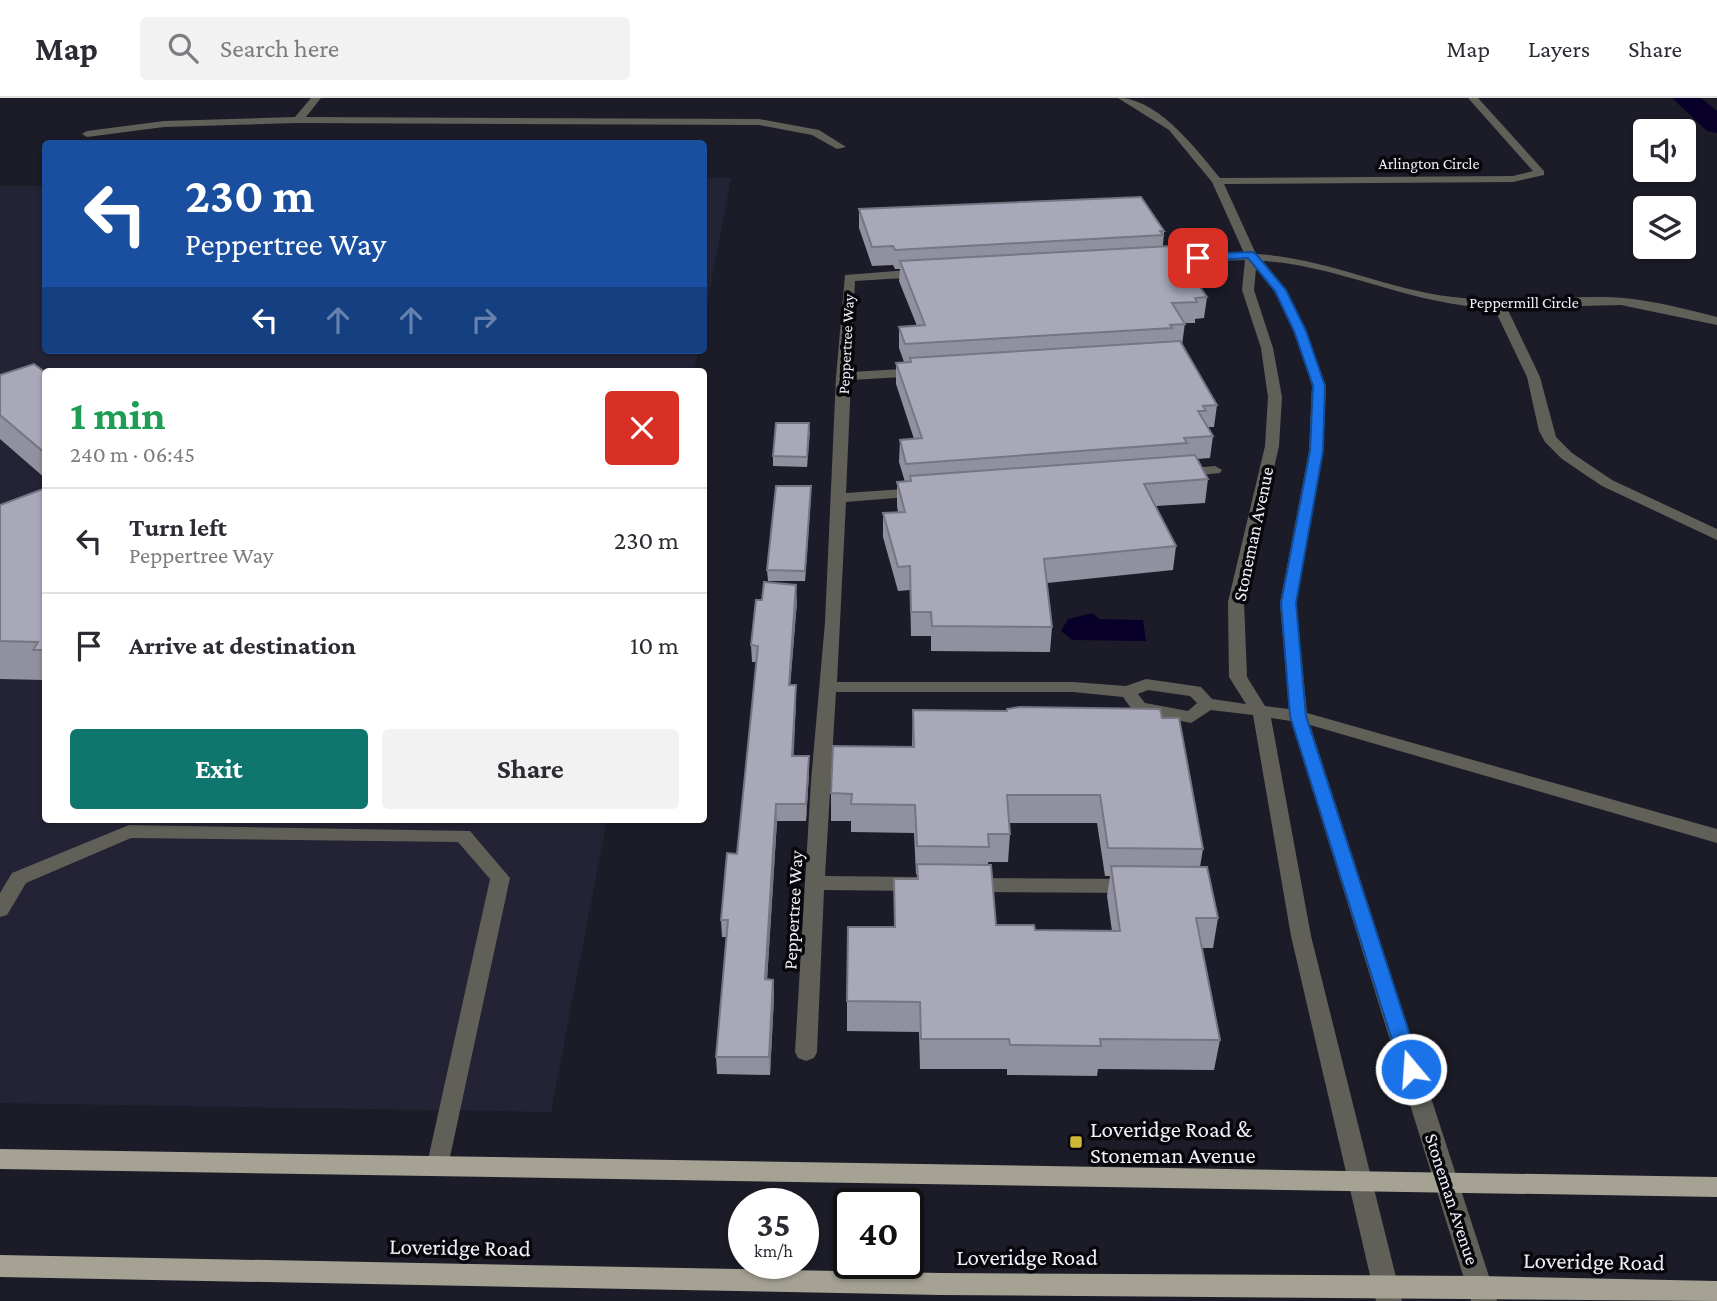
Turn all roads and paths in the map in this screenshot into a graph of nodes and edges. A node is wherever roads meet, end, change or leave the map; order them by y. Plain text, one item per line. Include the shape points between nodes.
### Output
1 (316, 98) edge
2 (1123, 98) edge
3 (1473, 98) edge
4 (298, 120) junction
5 (87, 134) dead end
6 (841, 147) dead end
7 (1217, 181) junction
8 (1251, 255) junction
9 (1155, 260) edge
10 (931, 272) edge
11 (1499, 305) junction
12 (1717, 321) edge
13 (940, 371) edge
14 (844, 377) junction
15 (1215, 470) dead end
16 (1160, 474) edge
17 (936, 491) edge
18 (839, 498) junction
19 (1717, 535) edge
20 (828, 687) junction
21 (1128, 692) junction
22 (1207, 705) junction
23 (1261, 713) junction
24 (1298, 716) junction
25 (1717, 836) edge
26 (816, 883) junction
27 (1147, 887) edge
28 (0, 910) edge
29 (806, 1052) dead end
30 (0, 1159) edge
31 (439, 1164) junction
32 (1360, 1179) junction
33 (1446, 1181) junction
34 (1717, 1186) edge
35 (0, 1266) edge
36 (1717, 1292) edge
37 (1483, 1294) edge
38 (1387, 1295) edge

1 - 4 street
2 - 7 street, Stoneman Avenue via 1173,128
3 - 7 street, Arlington Circle via 1540,173 1513,179
4 - 5 street via 164,124
4 - 6 street via 759,122 814,132
7 - 8 street, Stoneman Avenue
8 - 9 street
8 - 11 street, Peppermill Circle via 1332,269 1395,290 1452,302
8 - 23 street, Stoneman Avenue via 1248,290 1267,348 1275,397 1272,446 1236,602 1238,677
8 - 24 street, Stoneman Avenue via 1280,290 1319,386 1317,451 1288,603
10 - 14 street, Peppertree Way via 849,278
11 - 12 street, Peppermill Circle via 1610,301
11 - 19 street via 1536,378 1548,437 1579,464 1624,492
13 - 14 street
14 - 18 street, Peppertree Way
15 - 16 street
17 - 18 street
18 - 20 street, Peppertree Way
20 - 21 street via 1073,687
20 - 26 street, Peppertree Way
21 - 22 street via 1146,684 1195,691
21 - 22 street via 1139,707 1191,717
22 - 23 street
23 - 24 street
23 - 32 street, Stoneman Avenue via 1301,936
24 - 25 street
24 - 33 street, Stoneman Avenue
26 - 27 street
26 - 29 street, Peppertree Way
28 - 31 street via 19,878 129,831 463,836 500,878
30 - 31 main road
31 - 32 main road
32 - 33 main road
32 - 38 street, Stoneman Avenue
33 - 34 main road
33 - 37 street, Stoneman Avenue
35 - 38 main road, Loveridge Road
36 - 37 main road, Loveridge Road
37 - 38 main road, Loveridge Road

